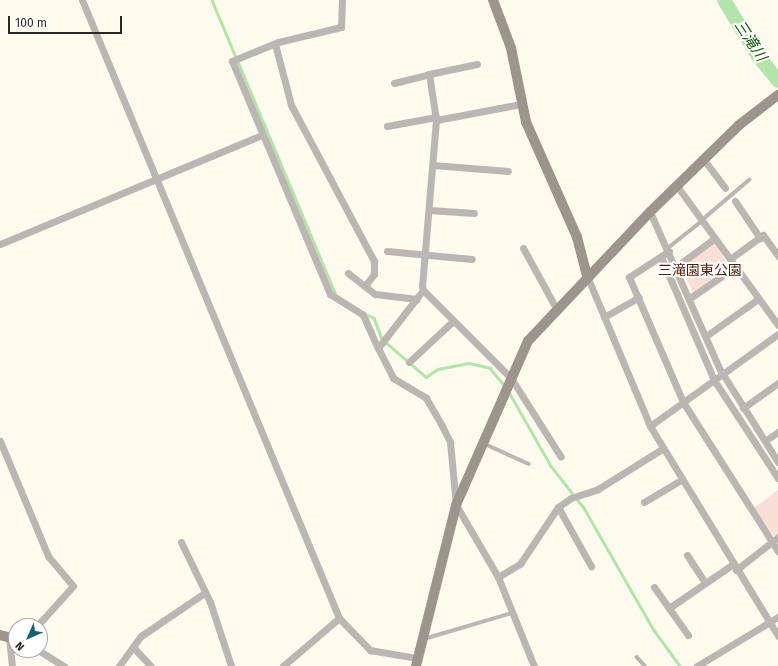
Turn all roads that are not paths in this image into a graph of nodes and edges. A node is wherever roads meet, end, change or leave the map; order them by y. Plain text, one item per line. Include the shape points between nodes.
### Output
1 (82, 0) edge
2 (342, 0) edge
3 (493, 0) edge
4 (274, 44) junction
5 (477, 64) dead end
6 (429, 74) junction
7 (394, 83) dead end
8 (778, 95) edge
9 (521, 104) junction
10 (436, 118) junction
11 (387, 126) dead end
12 (262, 135) junction
13 (704, 160) junction
14 (433, 165) junction
15 (508, 171) dead end
16 (157, 179) junction
17 (750, 180) dead end
18 (678, 186) junction
19 (725, 188) joint
20 (732, 199) junction
21 (429, 210) junction
22 (650, 212) junction
23 (474, 213) dead end
24 (702, 220) junction
25 (715, 238) junction
26 (760, 238) junction
27 (0, 244) edge
28 (523, 248) dead end
29 (387, 250) dead end
30 (669, 250) junction
31 (425, 254) junction
32 (778, 256) edge
33 (661, 257) junction
34 (472, 259) dead end
35 (730, 259) junction
36 (677, 266) junction
37 (735, 267) junction
38 (348, 273) dead end
39 (587, 276) junction
40 (365, 286) junction
41 (423, 290) junction
42 (639, 297) junction
43 (417, 298) junction
44 (690, 298) junction
45 (758, 299) junction
46 (556, 308) junction
47 (604, 317) junction
48 (453, 321) junction
49 (778, 325) edge
50 (778, 334) edge
51 (706, 336) junction
52 (380, 346) junction
53 (409, 362) dead end
54 (722, 374) junction
55 (714, 380) junction
56 (510, 381) junction
57 (778, 383) edge
58 (683, 402) junction
59 (743, 408) junction
60 (650, 426) junction
61 (778, 432) edge
62 (0, 441) edge
63 (765, 441) junction
64 (485, 444) junction
65 (662, 449) junction
66 (561, 457) dead end
67 (778, 462) edge
68 (529, 464) dead end
69 (778, 478) edge
70 (681, 480) junction
71 (644, 502) dead end
72 (456, 505) junction
73 (558, 507) junction
74 (775, 540) edge
75 (181, 542) dead end
76 (778, 551) edge
77 (687, 555) dead end
78 (591, 566) dead end
79 (734, 567) junction
80 (498, 577) junction
81 (706, 583) junction
82 (654, 588) dead end
83 (203, 594) junction
84 (669, 608) junction
85 (512, 614) junction
86 (778, 616) edge
87 (44, 618) edge
88 (339, 618) junction
89 (770, 622) junction
90 (688, 635) dead end
91 (778, 636) edge
92 (421, 640) junction
93 (133, 647) junction
94 (48, 656) edge
95 (637, 657) dead end
96 (417, 662) edge
97 (705, 664) edge
98 (64, 666) edge
99 (119, 666) edge
100 (151, 666) edge
101 (231, 666) edge
102 (283, 666) edge
103 (534, 666) edge
104 (645, 666) edge
105 (697, 666) edge

1 - 16 street
2 - 4 street via 341,27
3 - 9 street via 511,48
4 - 12 street via 233,59
4 - 40 street via 291,105 374,261 374,274
5 - 6 street
6 - 7 street
6 - 10 street
8 - 13 street
9 - 10 street
9 - 39 street via 534,143 577,237
10 - 11 street
10 - 14 street
12 - 16 street
12 - 52 street via 326,288 335,299 363,315
13 - 18 street
13 - 19 street
14 - 15 street
14 - 21 street
16 - 27 street
16 - 88 street
17 - 20 lane
18 - 22 street
18 - 24 street
19 - 20 lane
20 - 24 lane
20 - 26 street
21 - 23 street
21 - 31 street
22 - 30 street
22 - 39 street
24 - 25 street
24 - 30 lane
25 - 35 street
25 - 36 street
26 - 32 street via 763,235
26 - 35 street
28 - 46 street
29 - 31 street
30 - 33 street
30 - 36 street
31 - 34 street
31 - 41 street
33 - 42 street via 629,277
33 - 55 street
35 - 37 street
36 - 44 street
37 - 44 street
37 - 45 street
38 - 40 street
39 - 46 street
39 - 47 street
40 - 43 street via 375,294
41 - 43 street
41 - 48 street
42 - 47 street
42 - 58 street
43 - 52 street
44 - 51 street
45 - 49 street
45 - 51 street
46 - 56 street via 528,341
47 - 60 street
48 - 53 street
48 - 56 street
50 - 54 street
51 - 54 street
52 - 72 street via 393,378 426,398 450,442
54 - 55 street
54 - 59 street
55 - 58 street
55 - 69 street
56 - 64 street
56 - 66 street
57 - 59 street
58 - 60 street
58 - 74 street
59 - 63 street
60 - 65 street
61 - 63 street
62 - 87 street via 48,556 73,586
63 - 67 street
64 - 68 lane
64 - 72 street
65 - 70 street
65 - 73 street via 598,489 571,498
70 - 71 street
70 - 79 street
72 - 80 street
72 - 92 street
73 - 78 street
73 - 80 street via 520,564
74 - 76 street
74 - 79 street
75 - 83 street
77 - 81 street
79 - 81 street
79 - 89 street
80 - 85 street
81 - 84 street
82 - 84 street
83 - 93 street via 145,632
83 - 101 street via 211,606
84 - 90 street
85 - 92 lane
85 - 103 street
86 - 89 street
88 - 96 street via 370,650
88 - 102 street
89 - 91 street
89 - 97 street
92 - 96 street
93 - 99 street
93 - 100 street
94 - 98 street
95 - 104 lane
97 - 105 street

